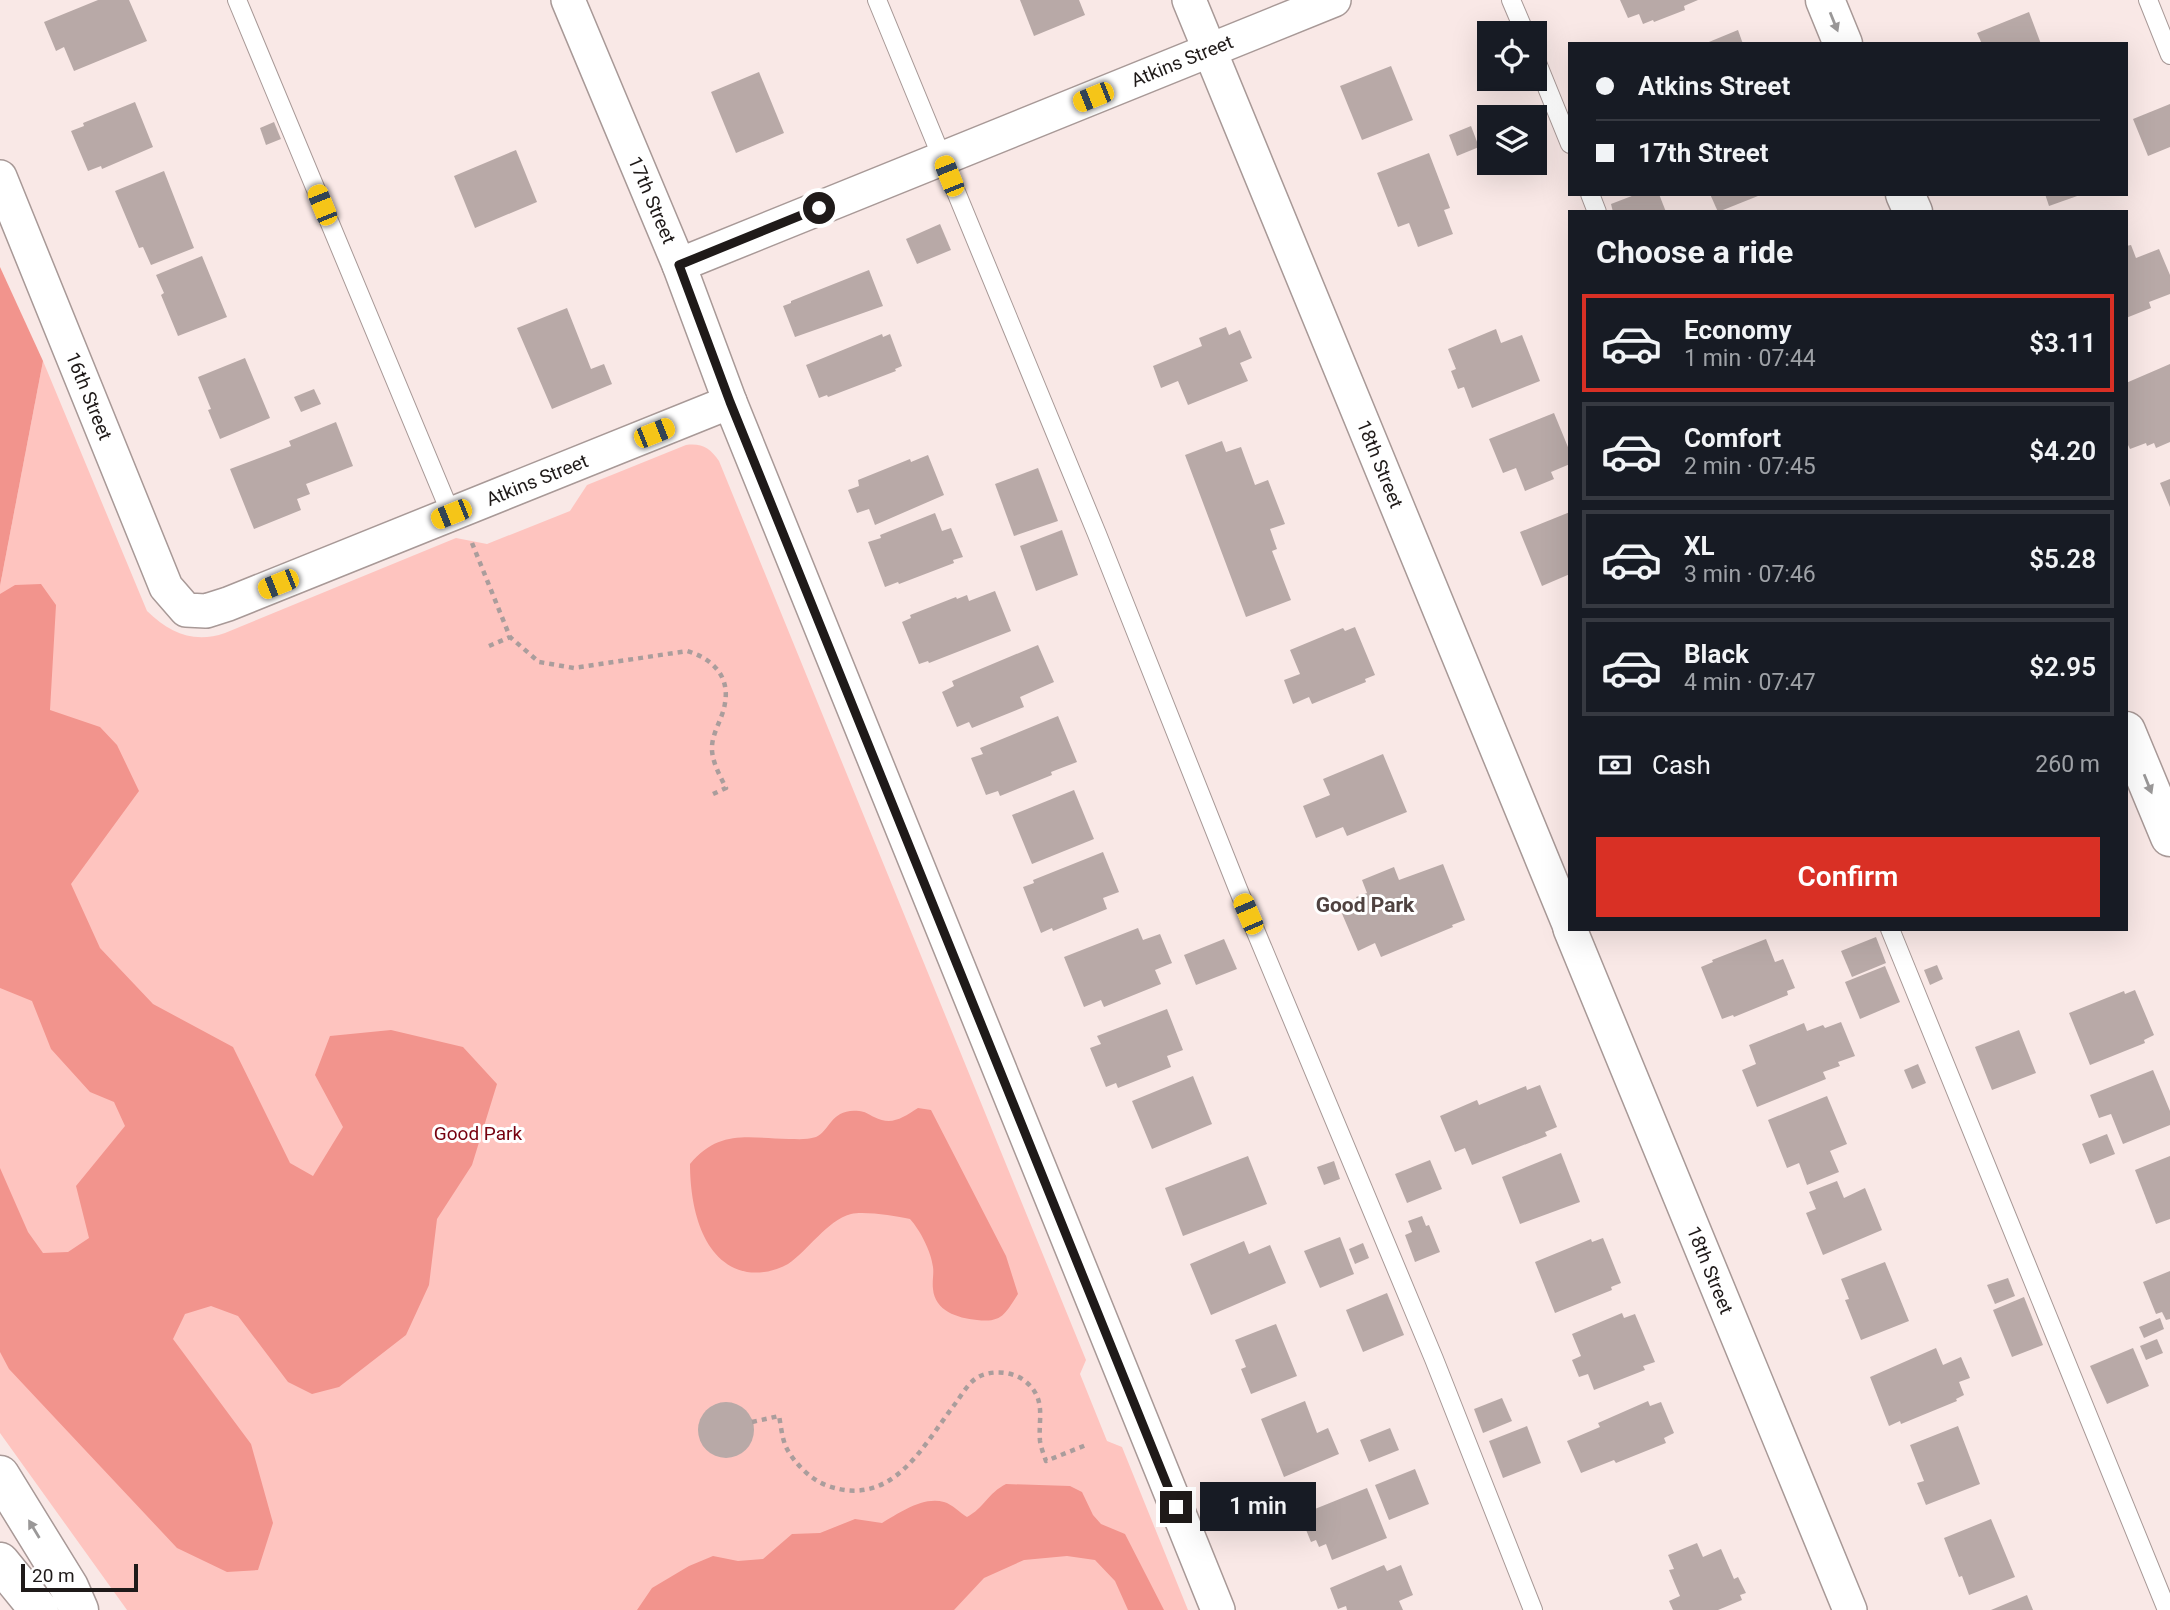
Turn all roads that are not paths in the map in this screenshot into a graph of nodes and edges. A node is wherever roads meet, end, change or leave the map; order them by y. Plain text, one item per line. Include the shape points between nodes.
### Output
1 (237, 0) edge
2 (568, 0) edge
3 (877, 0) edge
4 (1189, 0) edge
5 (1335, 0) edge
6 (1511, 0) edge
7 (1825, 0) edge
8 (2148, 0) edge
9 (1520, 21) edge
10 (1842, 42) edge
11 (1210, 50) junction
12 (2170, 55) edge
13 (1547, 88) edge
14 (1568, 140) edge
15 (942, 159) junction
16 (0, 177) edge
17 (679, 265) junction
18 (730, 402) junction
19 (451, 514) junction
20 (186, 610) joint
21 (2128, 736) edge
22 (2170, 837) edge
23 (1568, 923) edge
24 (1571, 931) edge
25 (1891, 931) edge
26 (0, 1475) edge
27 (0, 1562) edge
28 (79, 1602) edge
29 (39, 1610) edge
30 (1217, 1610) edge
31 (1533, 1610) edge
32 (1850, 1610) edge
33 (2167, 1610) edge

1 - 19 lane
2 - 17 street, 17th Street
3 - 15 lane
4 - 11 street, 18th Street
5 - 11 street, Atkins Street
6 - 9 lane
7 -> 10 main road
8 - 12 lane
11 - 15 street, Atkins Street
11 - 23 street, 18th Street
13 - 14 lane
15 - 17 street, Atkins Street
15 - 31 lane
16 - 20 street, 16th Street via 166,587
17 - 18 street, 17th Street
18 - 19 street, Atkins Street
18 - 30 street, 17th Street
19 - 20 street, Atkins Street via 228,604 206,611
21 -> 22 main road
24 - 32 street, 18th Street
25 - 33 lane
28 -> 26 main road
27 - 29 main road

